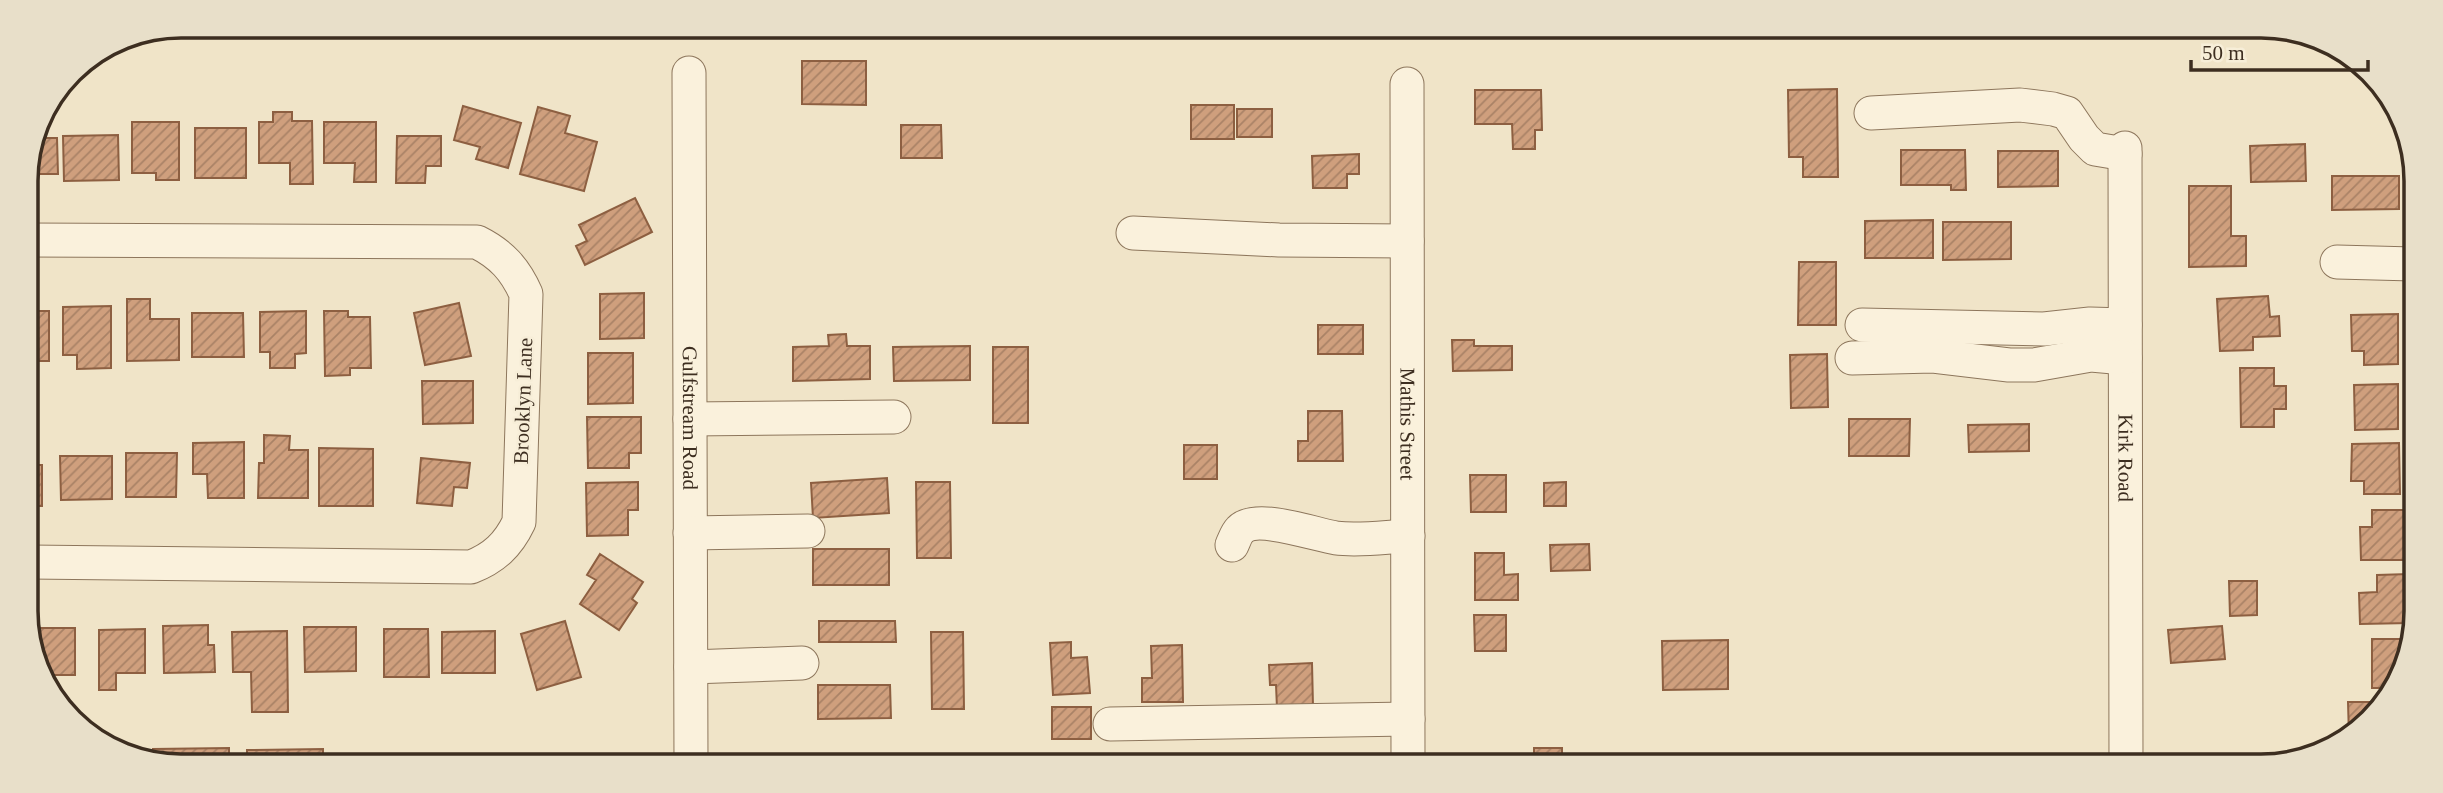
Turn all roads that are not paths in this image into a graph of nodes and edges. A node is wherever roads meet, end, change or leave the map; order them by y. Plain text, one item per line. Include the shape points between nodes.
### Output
1 (689, 74) dead end
2 (1407, 84) dead end
3 (1871, 113) dead end
4 (1133, 233) dead end
5 (39, 240) edge
6 (1408, 241) junction
7 (2337, 262) dead end
8 (2404, 264) edge
9 (1862, 325) dead end
10 (2125, 325) junction
11 (1852, 358) dead end
12 (2125, 358) junction
13 (894, 417) dead end
14 (690, 419) junction
15 (808, 531) dead end
16 (691, 533) junction
17 (1408, 536) junction
18 (1232, 545) dead end
19 (38, 562) edge
20 (802, 663) dead end
21 (691, 667) junction
22 (1408, 719) junction
23 (1110, 724) dead end
24 (691, 754) edge
25 (1408, 754) edge
26 (2126, 754) edge

1 - 14 street, Gulfstream Road
2 - 6 street, Mathis Street
3 - 10 street, Kirk Road via 2020,105 2053,108 2067,113 2095,149 2125,151
4 - 6 street
5 - 19 street, Brooklyn Lane via 477,242 508,262 526,294 519,522 512,537 486,561 471,567
6 - 17 street, Mathis Street
7 - 8 street
9 - 10 street via 2043,329
10 - 12 street, Kirk Road
11 - 12 street via 1933,356 2034,365 2091,355
12 - 26 street, Kirk Road
13 - 14 street
14 - 16 street, Gulfstream Road
15 - 16 street
16 - 21 street, Gulfstream Road
17 - 18 street via 1336,538 1286,525 1258,525 1240,530
17 - 22 street, Mathis Street
20 - 21 street
21 - 24 street, Gulfstream Road
22 - 23 street
22 - 25 street, Mathis Street

